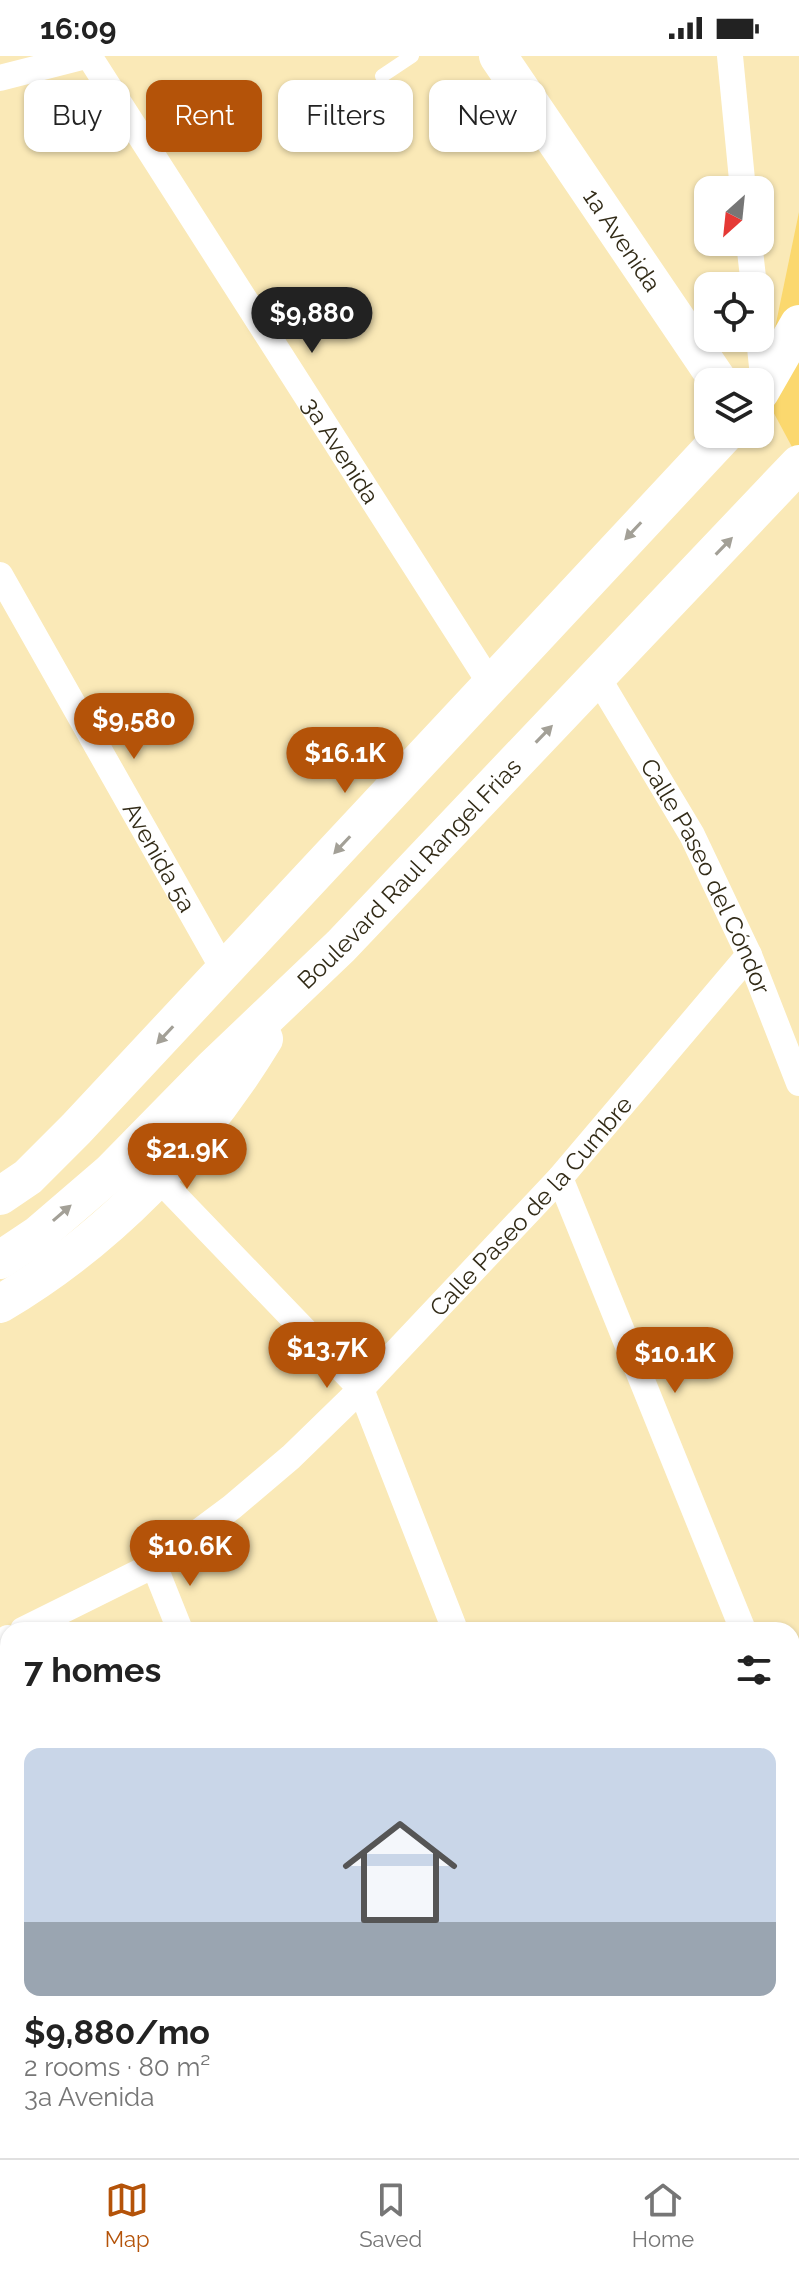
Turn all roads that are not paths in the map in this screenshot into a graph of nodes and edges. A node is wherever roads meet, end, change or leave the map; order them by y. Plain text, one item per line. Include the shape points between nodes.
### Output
1 (87, 56) edge
2 (412, 56) edge
3 (498, 56) edge
4 (730, 56) edge
5 (382, 76) dead end
6 (0, 78) edge
7 (742, 176) edge
8 (799, 324) edge
9 (710, 368) edge
10 (774, 368) edge
11 (712, 448) edge
12 (799, 464) edge
13 (0, 575) edge
14 (598, 678) junction
15 (490, 683) junction
16 (749, 955) junction
17 (225, 972) junction
18 (290, 996) junction
19 (799, 1083) edge
20 (157, 1177) junction
21 (560, 1178) junction
22 (0, 1196) edge
23 (0, 1260) edge
24 (0, 1304) edge
25 (361, 1389) junction
26 (154, 1565) junction
27 (39, 1622) edge
28 (177, 1622) edge
29 (452, 1622) edge
30 (740, 1622) edge

1 - 6 street
1 - 15 street, 3a Avenida
2 - 5 lane
3 - 9 main road, 1a Avenida
4 - 7 street
8 - 10 main road
11 -> 15 main road
14 -> 12 main road, Boulevard Raul Rangel Frias
13 - 17 street, Avenida 5a
14 - 16 street, Calle Paseo del Cóndor via 692,835
18 -> 14 main road, Boulevard Raul Rangel Frias
15 -> 17 main road
16 - 19 street, Calle Paseo del Cóndor
16 - 21 street, Calle Paseo de la Cumbre
17 -> 22 main road via 28,1177
18 - 20 main road via 242,1075
23 -> 18 main road, Boulevard Raul Rangel Frias via 110,1173
20 - 24 main road via 91,1241
20 - 25 street
21 - 25 street, Calle Paseo de la Cumbre
21 - 30 street
25 - 26 street, Calle Paseo de la Cumbre via 232,1507
25 - 29 street
26 - 27 street, Calle Paseo de la Cumbre
26 - 28 street

